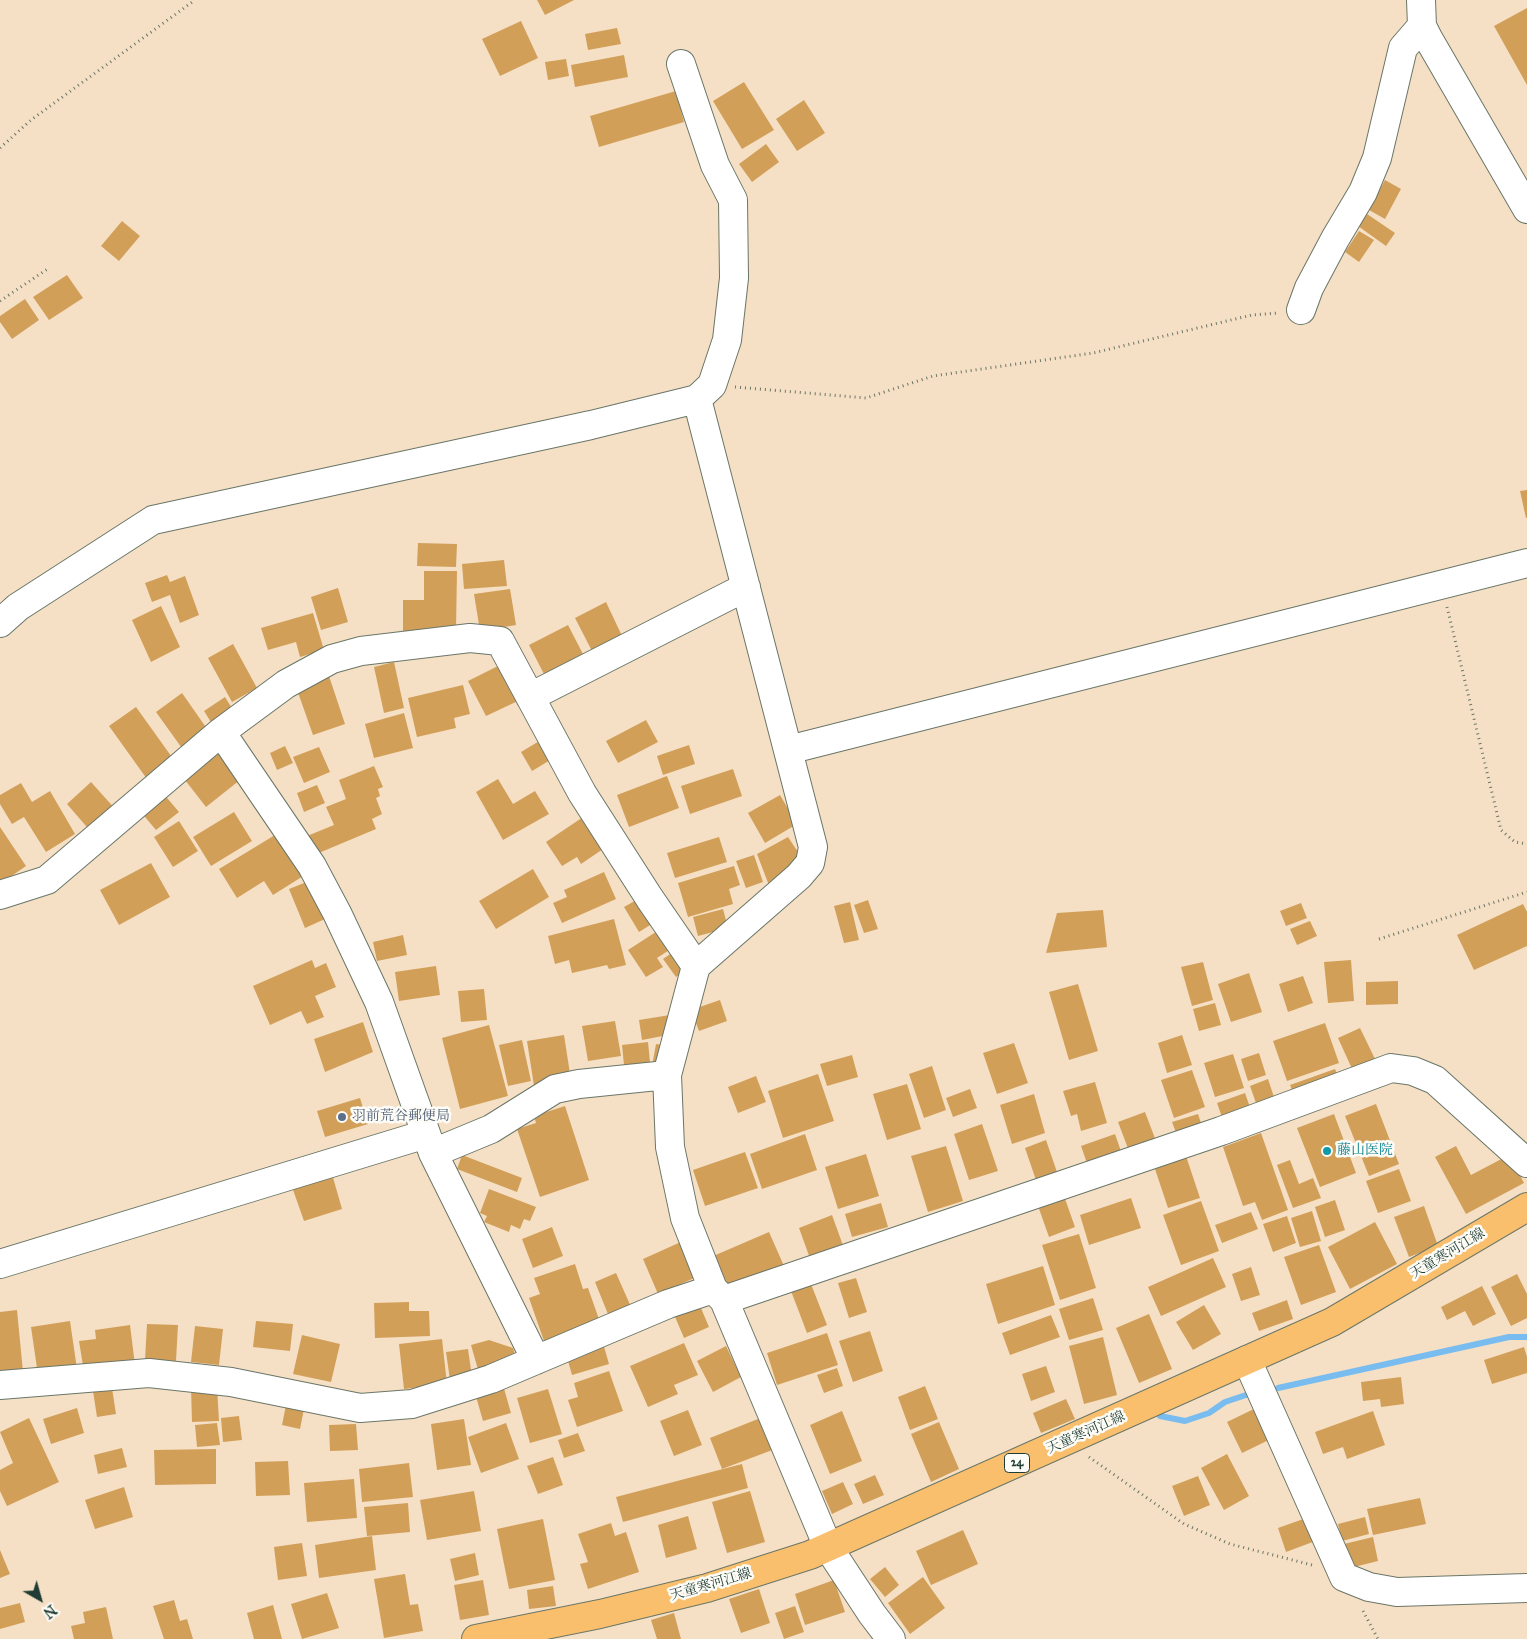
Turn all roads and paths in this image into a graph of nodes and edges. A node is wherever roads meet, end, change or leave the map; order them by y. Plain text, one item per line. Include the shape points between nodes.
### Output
1 (195, 0) edge
2 (1422, 13) edge
3 (681, 64) dead end
4 (0, 148) edge
5 (1527, 208) edge
6 (49, 268) dead end
7 (0, 301) edge
8 (1301, 310) joint
9 (704, 392) junction
10 (1527, 563) edge
11 (1442, 584) junction
12 (746, 587) junction
13 (0, 623) edge
14 (530, 697) junction
15 (221, 732) junction
16 (788, 750) junction
17 (1527, 844) edge
18 (1527, 892) edge
19 (0, 895) edge
20 (1379, 940) dead end
21 (696, 966) junction
22 (667, 1075) junction
23 (429, 1144) junction
24 (1527, 1163) edge
25 (1527, 1207) edge
26 (0, 1264) edge
27 (719, 1294) junction
28 (536, 1360) junction
29 (1247, 1360) junction
30 (0, 1385) edge
31 (1067, 1441) junction
32 (828, 1547) junction
33 (1344, 1577) junction
34 (1527, 1588) edge
35 (476, 1639) edge
36 (891, 1639) edge

1 - 4 path via 31,120
2 - 5 street
2 - 8 street via 1403,48 1377,158 1363,192 1309,288
3 - 9 street via 715,165 733,200 734,278 728,340
6 - 7 path
8 - 9 path via 1252,315 1093,353 932,376 866,398
9 - 12 street
9 - 13 street via 591,425 153,520 18,607
10 - 11 street
11 - 16 street
11 - 17 path via 1501,830 1515,842
12 - 14 street
12 - 16 street
14 - 15 street via 500,641 461,639 361,651 332,659 286,684
14 - 21 street via 582,792
15 - 19 street via 47,880
15 - 23 street via 312,866 337,913 379,1002
16 - 21 street via 812,847 810,863
18 - 20 path
21 - 22 street
22 - 23 street via 555,1089 491,1129
22 - 27 street via 670,1147 685,1218
23 - 26 street
23 - 28 street
24 - 27 street via 1435,1080 1413,1071 1391,1068 1220,1131
25 - 29 main road, 天童寒河江線 / 24 via 1332,1322
27 - 28 street via 668,1304
27 - 32 street
28 - 30 street via 460,1390 412,1404 360,1408 231,1382 149,1373
29 - 31 main road, 天童寒河江線 / 24
29 - 33 street
31 - 32 main road, 天童寒河江線 / 24
31 - 33 path via 1184,1524 1230,1544 1324,1568
32 - 35 main road, 天童寒河江線 / 24 via 707,1588
32 - 36 street
33 - 34 street via 1369,1587 1397,1592

